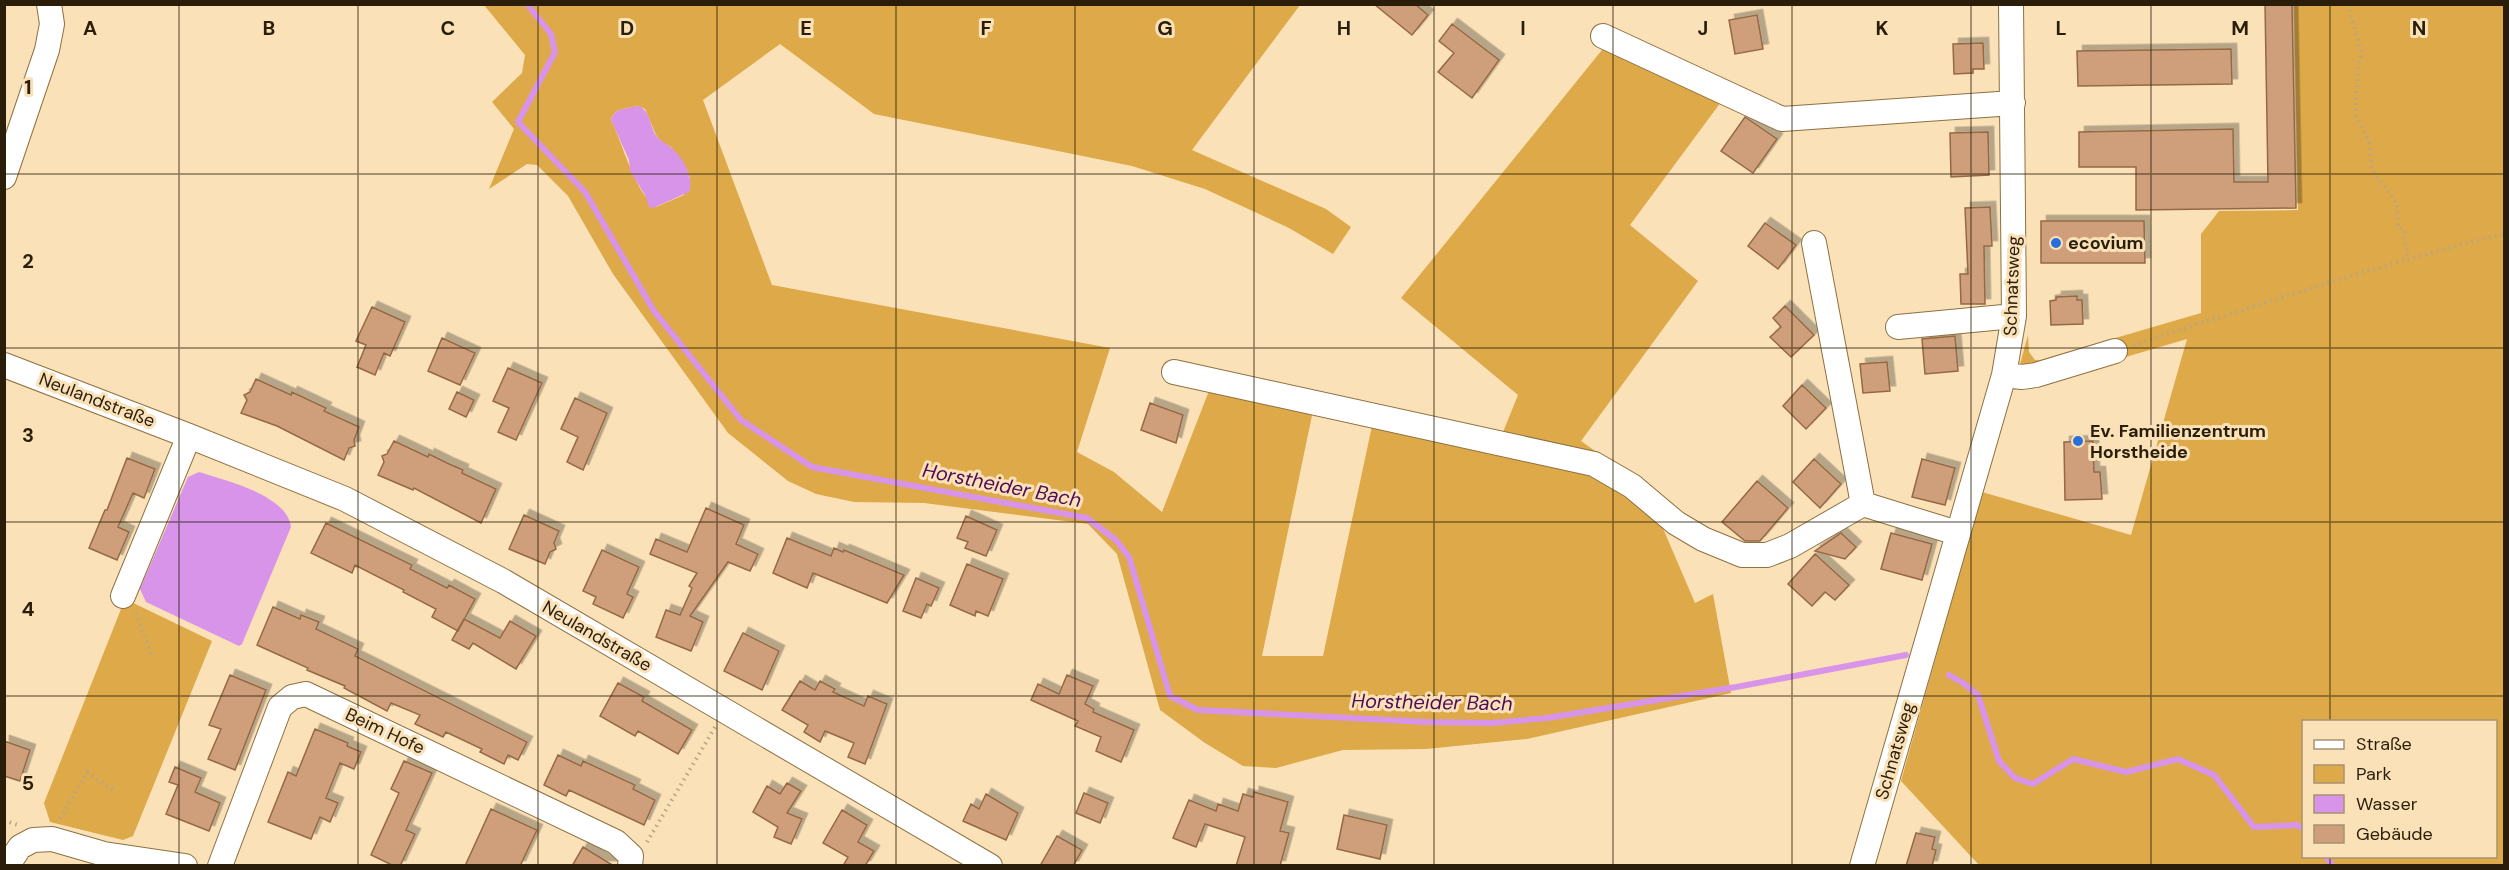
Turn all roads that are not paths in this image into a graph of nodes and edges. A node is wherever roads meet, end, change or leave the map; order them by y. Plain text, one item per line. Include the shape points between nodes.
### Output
1 (49, 4) edge
2 (2011, 4) edge
3 (1603, 36) dead end
4 (2013, 104) junction
5 (4, 177) edge
6 (1814, 243) dead end
7 (2014, 316) junction
8 (1898, 327) dead end
9 (2115, 351) road end
10 (4, 365) edge
11 (1174, 372) dead end
12 (2004, 375) junction
13 (189, 436) junction
14 (1863, 504) junction
15 (1957, 533) junction
16 (123, 596) dead end
17 (630, 861) edge
18 (7, 866) edge
19 (185, 866) edge
20 (220, 866) edge
21 (990, 866) edge
22 (1862, 866) edge

1 - 5 street via 52,24 47,50
2 - 4 street, Schnatsweg
3 - 4 street via 1782,119
4 - 7 street, Schnatsweg
6 - 14 street
7 - 8 street
7 - 12 street, Schnatsweg
9 - 12 street via 2036,375
10 - 13 street, Neulandstraße
11 - 14 street via 1594,464 1632,486 1676,523 1742,555 1767,555 1790,546
12 - 15 street, Schnatsweg
13 - 16 street
13 - 21 street, Neulandstraße via 355,504 503,581
14 - 15 street
15 - 22 street, Schnatsweg
17 - 20 street, Beim Hofe via 616,843 306,694 292,697 280,707
18 - 19 street via 20,847 33,840 52,839 104,854

